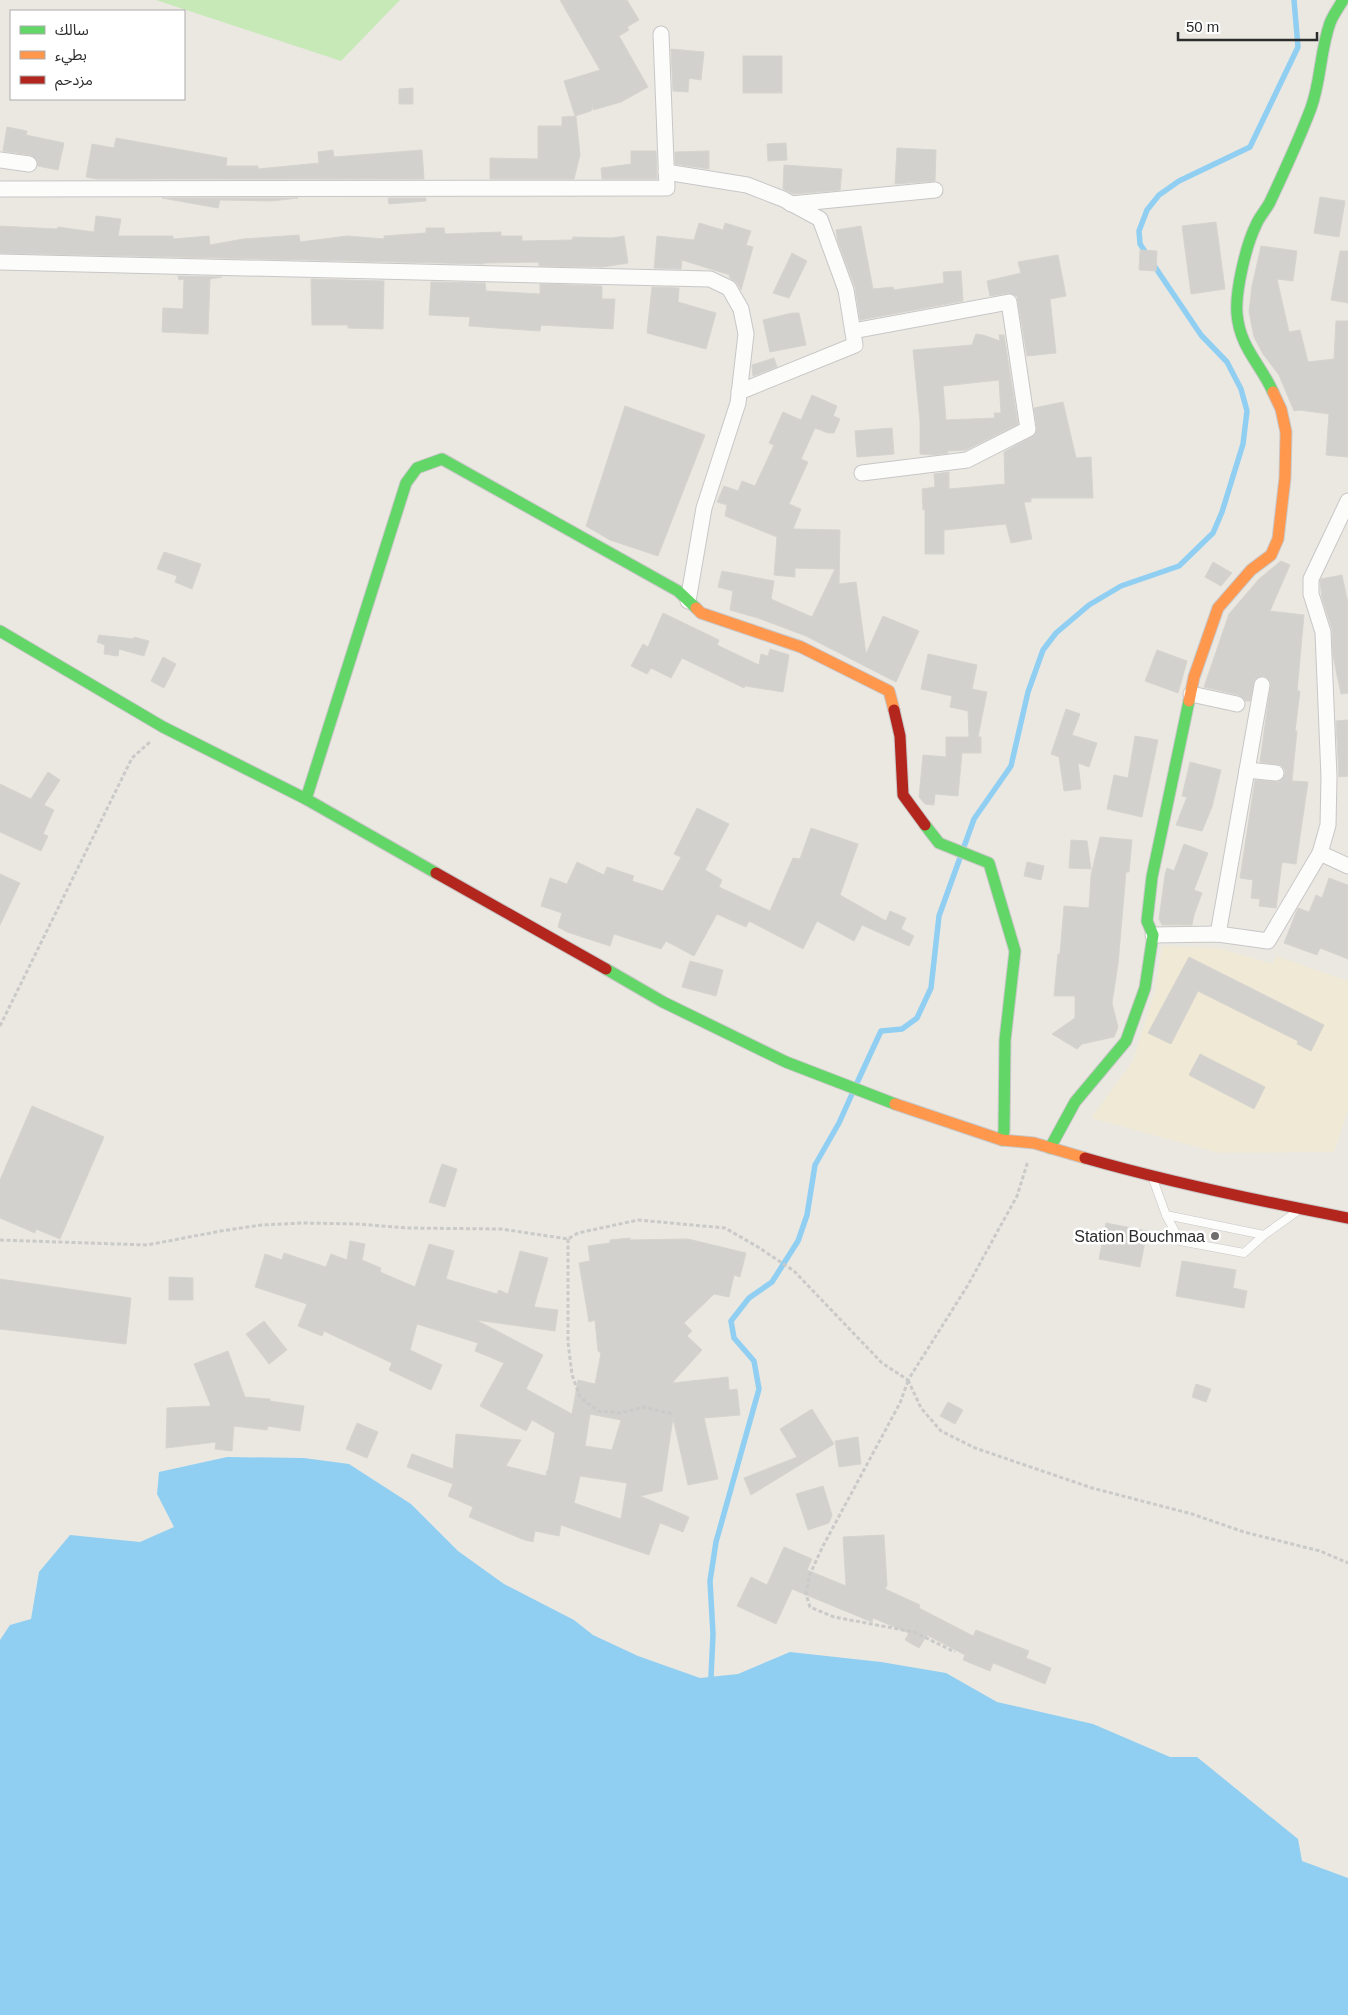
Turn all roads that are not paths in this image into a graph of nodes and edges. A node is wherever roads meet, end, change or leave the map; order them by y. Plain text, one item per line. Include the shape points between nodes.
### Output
1 (1343, 0) edge
2 (661, 34) dead end
3 (0, 160) edge
4 (29, 164) dead end
5 (666, 172) junction
6 (0, 189) edge
7 (935, 190) dead end
8 (791, 204) junction
9 (0, 262) edge
10 (853, 331) junction
11 (739, 392) junction
12 (862, 473) dead end
13 (1348, 501) edge
14 (688, 601) junction
15 (0, 630) edge
16 (1262, 685) dead end
17 (1191, 694) junction
18 (1238, 704) dead end
19 (1247, 770) junction
20 (1276, 773) dead end
21 (306, 799) junction
22 (1320, 853) junction
23 (1348, 866) edge
24 (1218, 934) junction
25 (1154, 935) junction
26 (1002, 1140) junction
27 (1050, 1148) junction
28 (1153, 1178) junction
29 (1300, 1209) junction
30 (1166, 1215) junction
31 (1348, 1218) edge
32 (1264, 1235) junction

1 - 17 street via 1330,22 1311,107 1269,204 1256,224 1240,284 1237,313 1243,341 1268,380 1281,409 1286,432 1278,538 1271,554 1251,570 1218,608
2 - 5 street
3 - 4 street
5 - 6 street via 667,188
5 - 8 street via 747,186
7 - 8 street
8 - 10 street via 820,219 846,290
9 - 11 street via 710,279 729,288 740,309 746,334
10 - 11 street via 855,345
10 - 12 street via 1009,302 1028,429 966,460
11 - 14 street via 704,508
13 - 22 street via 1311,579 1311,594 1323,632 1329,777 1328,825
14 - 21 street via 678,591 442,459 417,468 406,483
14 - 26 street via 701,613 801,647 889,691 900,736 903,795 939,843 988,862 1015,951 1005,1040
15 - 21 street via 163,727
16 - 19 street
17 - 18 street
17 - 25 street via 1152,877 1147,921
19 - 20 street
19 - 24 street
21 - 26 street via 663,1002 777,1058 923,1115
22 - 23 street
22 - 24 street via 1268,941
24 - 25 street
25 - 27 street via 1146,988 1126,1040 1075,1102
26 - 27 street
27 - 28 street
28 - 29 street
28 - 30 lane
29 - 31 street
29 - 32 lane
30 - 32 lane
30 - 32 lane via 1180,1241 1244,1253

